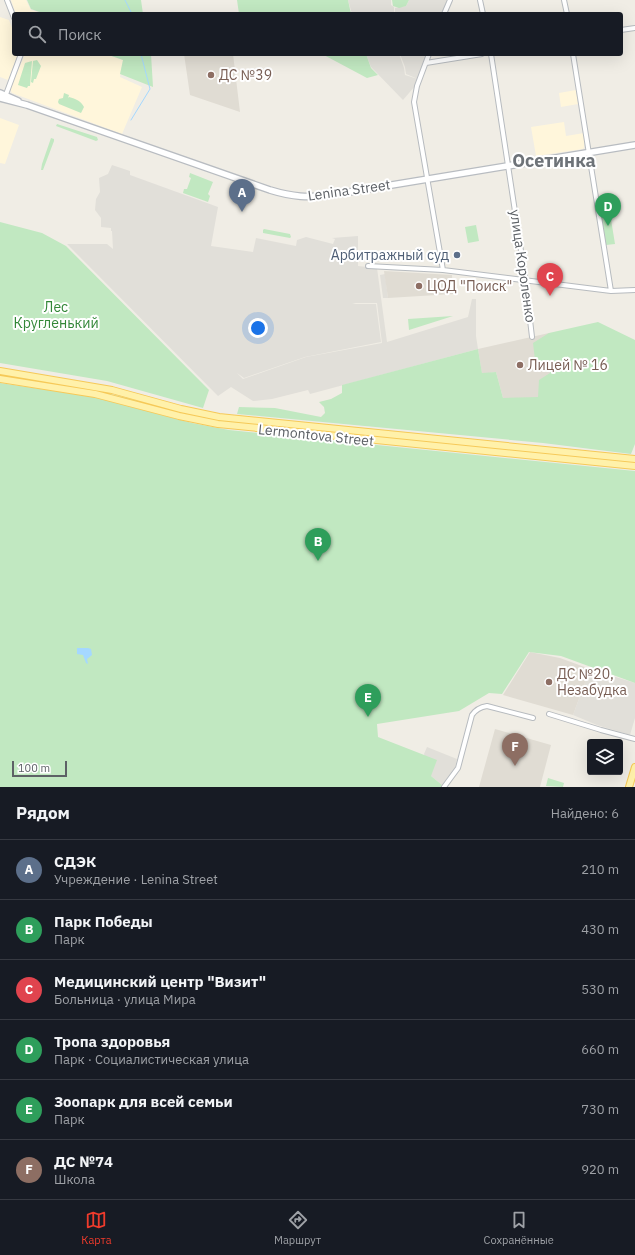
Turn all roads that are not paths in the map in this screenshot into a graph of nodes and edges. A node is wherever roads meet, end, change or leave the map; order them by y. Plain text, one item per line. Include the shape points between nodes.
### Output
1 (7, 0) edge
2 (450, 0) edge
3 (480, 0) edge
4 (564, 0) edge
5 (445, 12) edge
6 (483, 12) edge
7 (567, 12) edge
8 (12, 13) edge
9 (635, 28) edge
10 (623, 30) edge
11 (20, 56) edge
12 (428, 56) edge
13 (470, 56) edge
14 (491, 56) edge
15 (573, 56) edge
16 (426, 63) junction
17 (0, 92) edge
18 (3, 98) edge
19 (635, 145) edge
20 (588, 152) junction
21 (508, 165) junction
22 (427, 178) junction
23 (368, 266) dead end
24 (442, 270) junction
25 (525, 280) junction
26 (635, 290) edge
27 (611, 291) junction
28 (532, 337) dead end
29 (0, 371) edge
30 (0, 379) edge
31 (96, 387) junction
32 (94, 394) junction
33 (418, 436) junction
34 (418, 445) junction
35 (635, 459) edge
36 (635, 466) edge
37 (550, 714) dead end
38 (533, 718) dead end
39 (635, 739) edge
40 (635, 767) edge
41 (444, 787) edge
42 (629, 787) edge

1 - 8 street
2 - 5 street
3 - 6 street
4 - 7 street
9 - 10 street
11 - 18 street
12 - 16 street
13 - 16 street
14 - 21 street, улица Короленко
15 - 20 street
16 - 22 street via 414,102
17 - 18 main road, Lenina Street
18 - 22 main road, Lenina Street via 292,196 320,196
19 - 20 main road, Lenina Street
20 - 21 main road, Lenina Street
20 - 27 street
21 - 22 main road, Lenina Street
21 - 25 street, улица Короленко
22 - 24 street
23 - 24 street
24 - 25 street
25 - 27 street
25 - 28 street, улица Короленко
26 - 27 street
29 - 31 main road, Lermontova Street
30 - 32 main road, Lermontova Street
31 - 32 main road
31 - 33 main road, Lermontova Street via 219,417
32 - 34 main road, Lermontova Street via 218,424
33 - 34 main road
33 - 35 main road, Lermontova Street
34 - 36 main road, Lermontova Street
37 - 39 street
38 - 41 street via 487,706 475,711 458,768
40 - 42 main road

